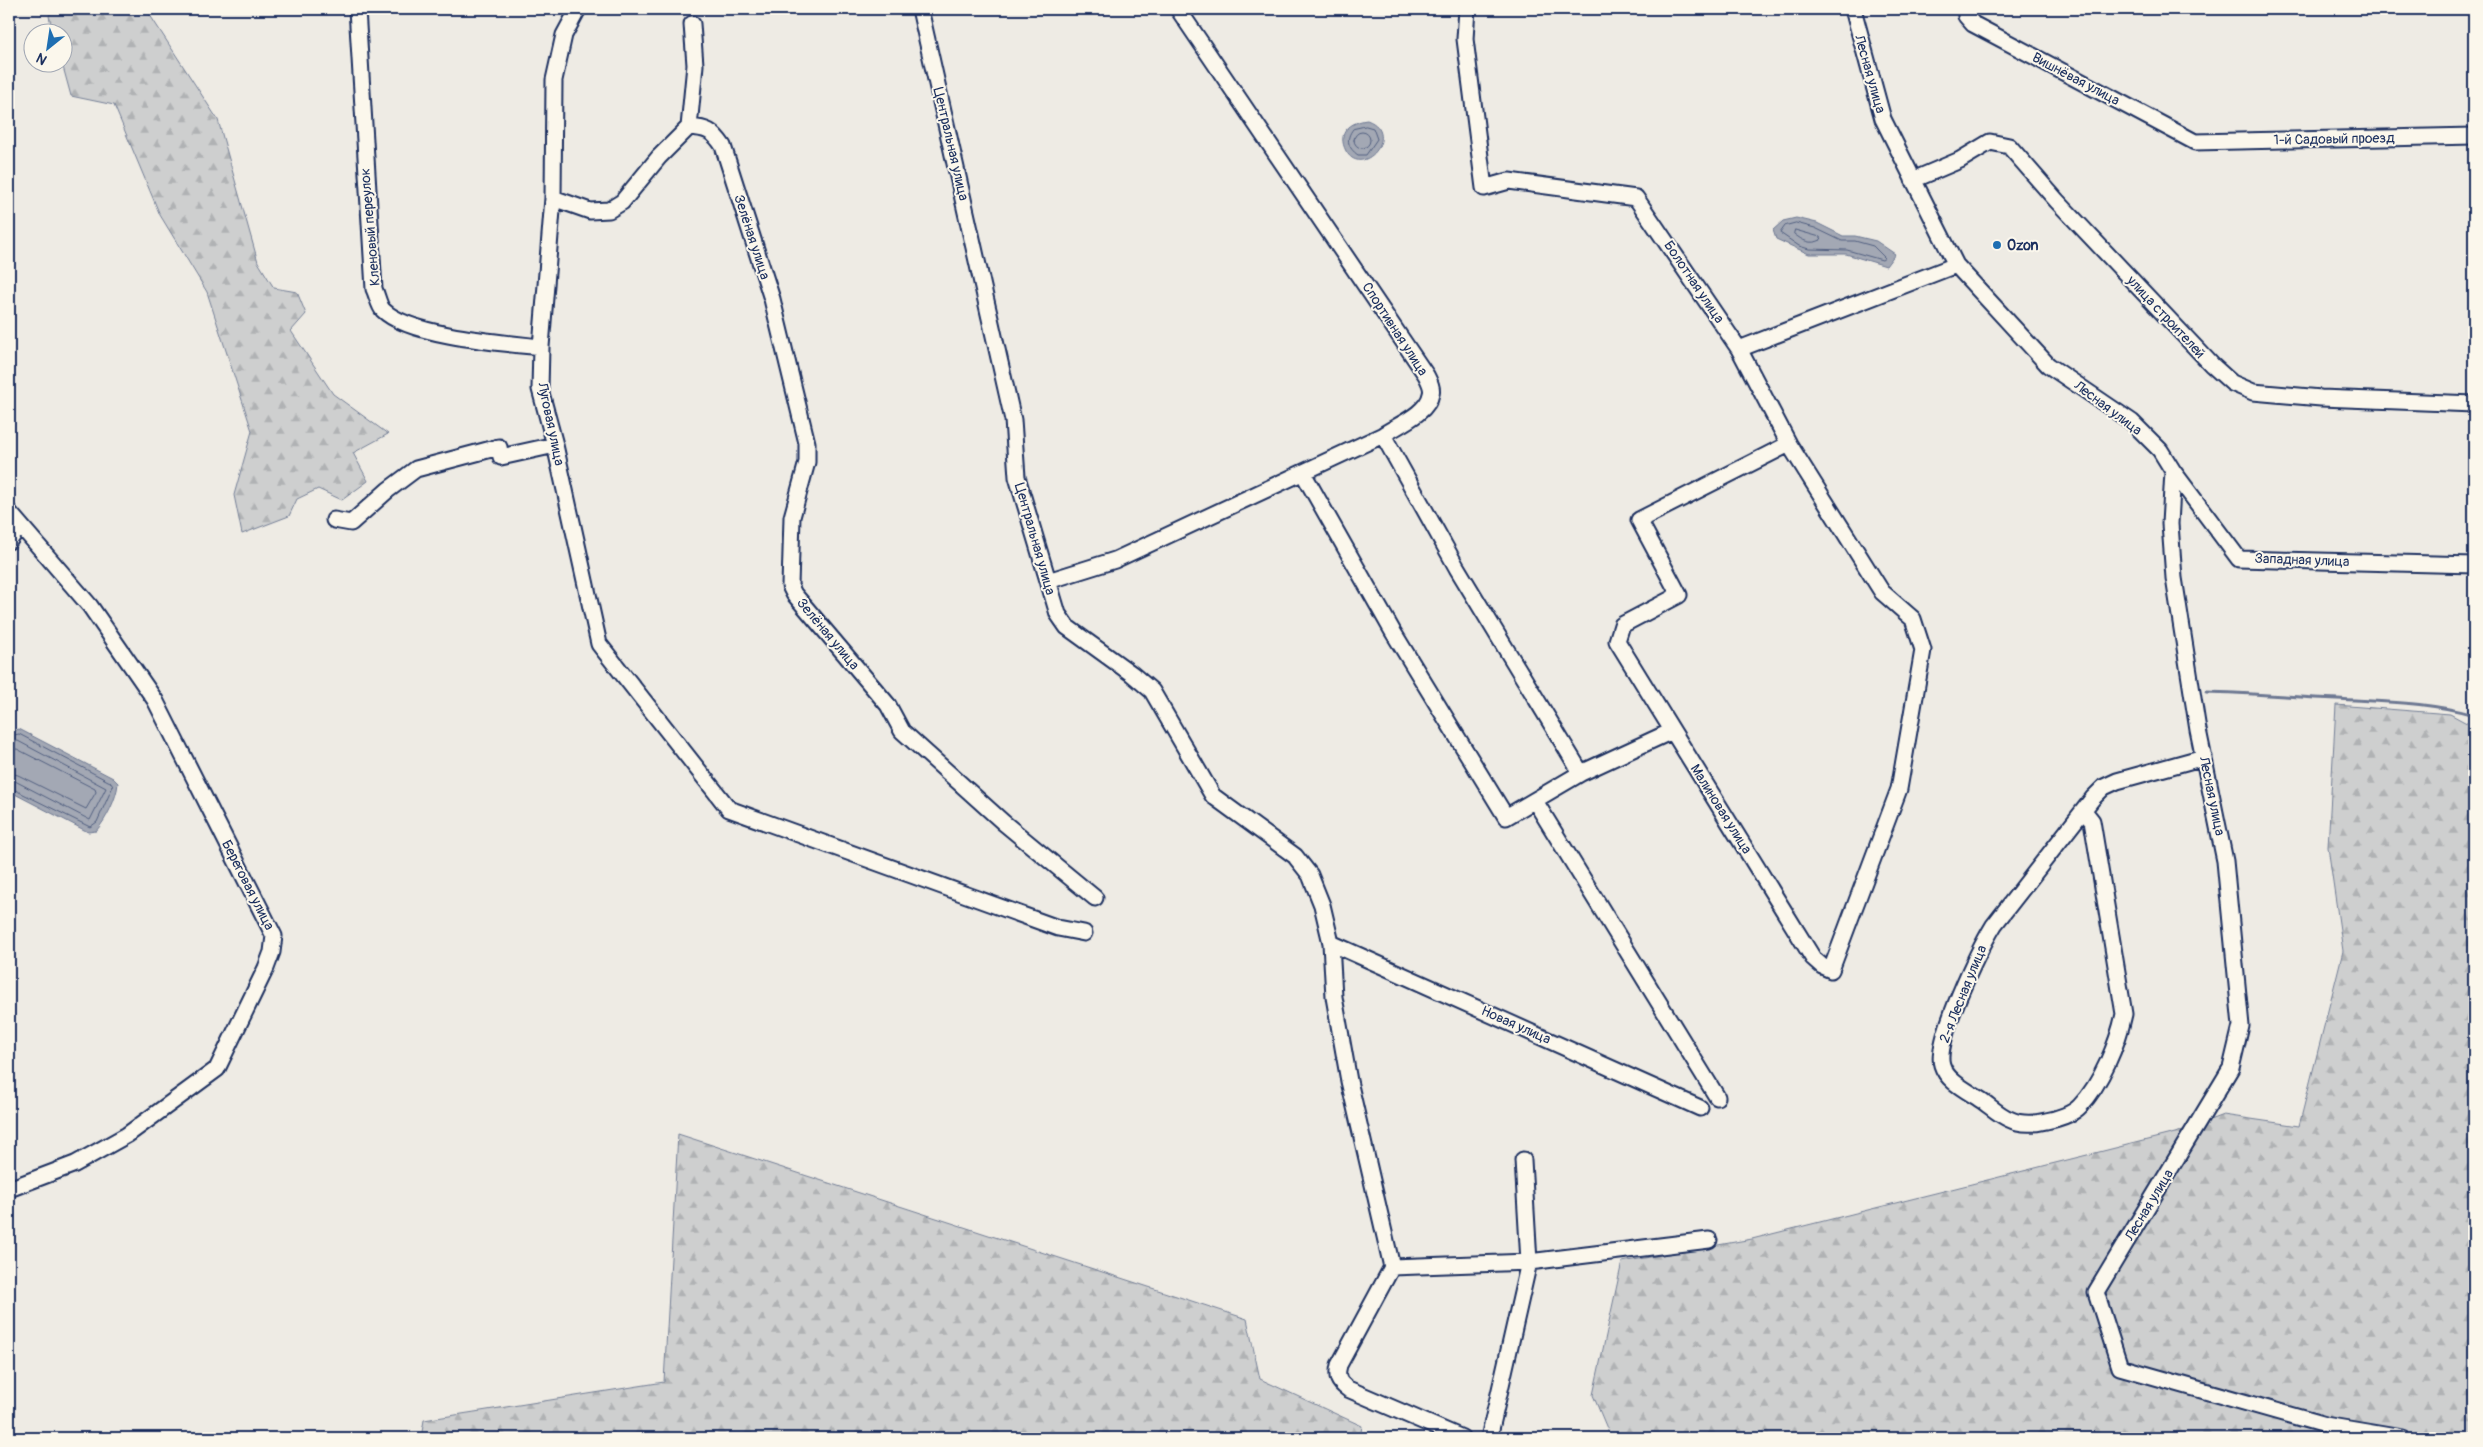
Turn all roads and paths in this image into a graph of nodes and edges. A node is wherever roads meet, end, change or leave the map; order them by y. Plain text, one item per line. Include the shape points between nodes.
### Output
1 (357, 9) edge
2 (578, 9) edge
3 (920, 9) edge
4 (1178, 9) edge
5 (1467, 9) edge
6 (1853, 9) edge
7 (1968, 9) edge
8 (692, 24) dead end
9 (689, 127) junction
10 (2474, 136) edge
11 (2195, 142) joint
12 (1913, 180) junction
13 (553, 198) junction
14 (1956, 265) junction
15 (541, 347) junction
16 (1740, 349) junction
17 (2474, 404) edge
18 (1383, 435) junction
19 (1789, 444) junction
20 (555, 445) junction
21 (2173, 471) junction
22 (1303, 474) junction
23 (9, 512) edge
24 (334, 520) dead end
25 (20, 525) junction
26 (9, 541) edge
27 (2474, 566) edge
28 (1048, 581) junction
29 (1923, 650) joint
30 (1672, 731) junction
31 (2204, 757) junction
32 (1581, 773) junction
33 (1535, 801) junction
34 (2084, 811) junction
35 (1095, 898) dead end
36 (1084, 933) dead end
37 (1331, 944) junction
38 (1717, 1097) dead end
39 (1700, 1108) dead end
40 (1523, 1160) dead end
41 (9, 1189) edge
42 (1709, 1240) dead end
43 (1529, 1262) junction
44 (1392, 1267) junction
45 (1462, 1438) edge
46 (1489, 1438) edge
47 (2402, 1438) edge

1 - 15 street, Кленовый переулок via 374,289 382,309 400,322 421,328
2 - 13 street, Луговая улица via 564,35 554,80
3 - 28 street, Центральная улица via 1014,420 1017,478
4 - 18 street, Спортивная улица via 1426,375 1431,388 1428,402 1421,411
5 - 16 street, Болотная улица via 1466,39 1484,188 1509,181 1636,198
6 - 12 street, Лесная улица via 1883,119
7 - 11 street, Вишнёвая улица via 1966,16 1973,24
8 - 9 street via 695,65
9 - 13 street via 622,202 609,210 590,211
9 - 35 street, Зелёная улица via 715,133 723,146 772,299 805,435 807,462 792,517 790,586 794,594 888,706 902,731 1004,823
10 - 11 street, 1-й Садовый проезд
12 - 14 street, Лесная улица
12 - 17 street, улица строителей via 1960,160 1990,142 2009,146 2212,366 2232,383 2253,392
13 - 15 street, Луговая улица
14 - 16 street
14 - 21 street, Лесная улица via 2048,365 2132,422 2160,450
15 - 20 street, Луговая улица via 540,389
16 - 19 street, Болотная улица
18 - 22 street, Спортивная улица
18 - 32 street via 1457,568
19 - 29 street, Болотная улица via 1882,592 1913,619
19 - 30 street, Малиновая улица via 1639,520 1679,595 1622,625 1617,642
20 - 24 street via 501,457 498,447 416,469 351,523
20 - 36 street, Луговая улица via 599,644 729,809 1058,928
21 - 27 street, Западная улица via 2239,558
21 - 31 street, Лесная улица via 2170,524 2174,578
22 - 28 street, Спортивная улица via 1114,560
22 - 33 street via 1393,632 1506,817
23 - 25 street, Береговая улица
25 - 26 street
25 - 41 street, Береговая улица via 90,606 155,700 274,936 266,968 218,1069 127,1135 75,1164
28 - 37 street, Центральная улица via 1053,602 1067,627 1152,691 1213,796 1294,856 1310,875 1322,905
29 - 30 street, Малиновая улица via 1899,790 1831,970 1813,958
30 - 32 street
31 - 34 street, 2-я Лесная улица via 2117,781 2104,787
31 - 47 street, Лесная улица via 2225,861 2242,1026 2231,1068 2096,1292 2120,1367 2325,1425
32 - 33 street
33 - 38 street
34 - 34 street, 2-я Лесная улица via 1994,925 1981,947 1941,1048 1942,1065 1952,1080 2009,1120 2032,1124 2055,1119 2079,1107 2095,1087 2120,1035 2124,1014 2092,821
37 - 39 street, Новая улица
37 - 44 street, Центральная улица via 1334,997 1349,1081
40 - 43 street
42 - 43 street
43 - 44 street
43 - 46 street
44 - 45 street via 1336,1375 1348,1389

